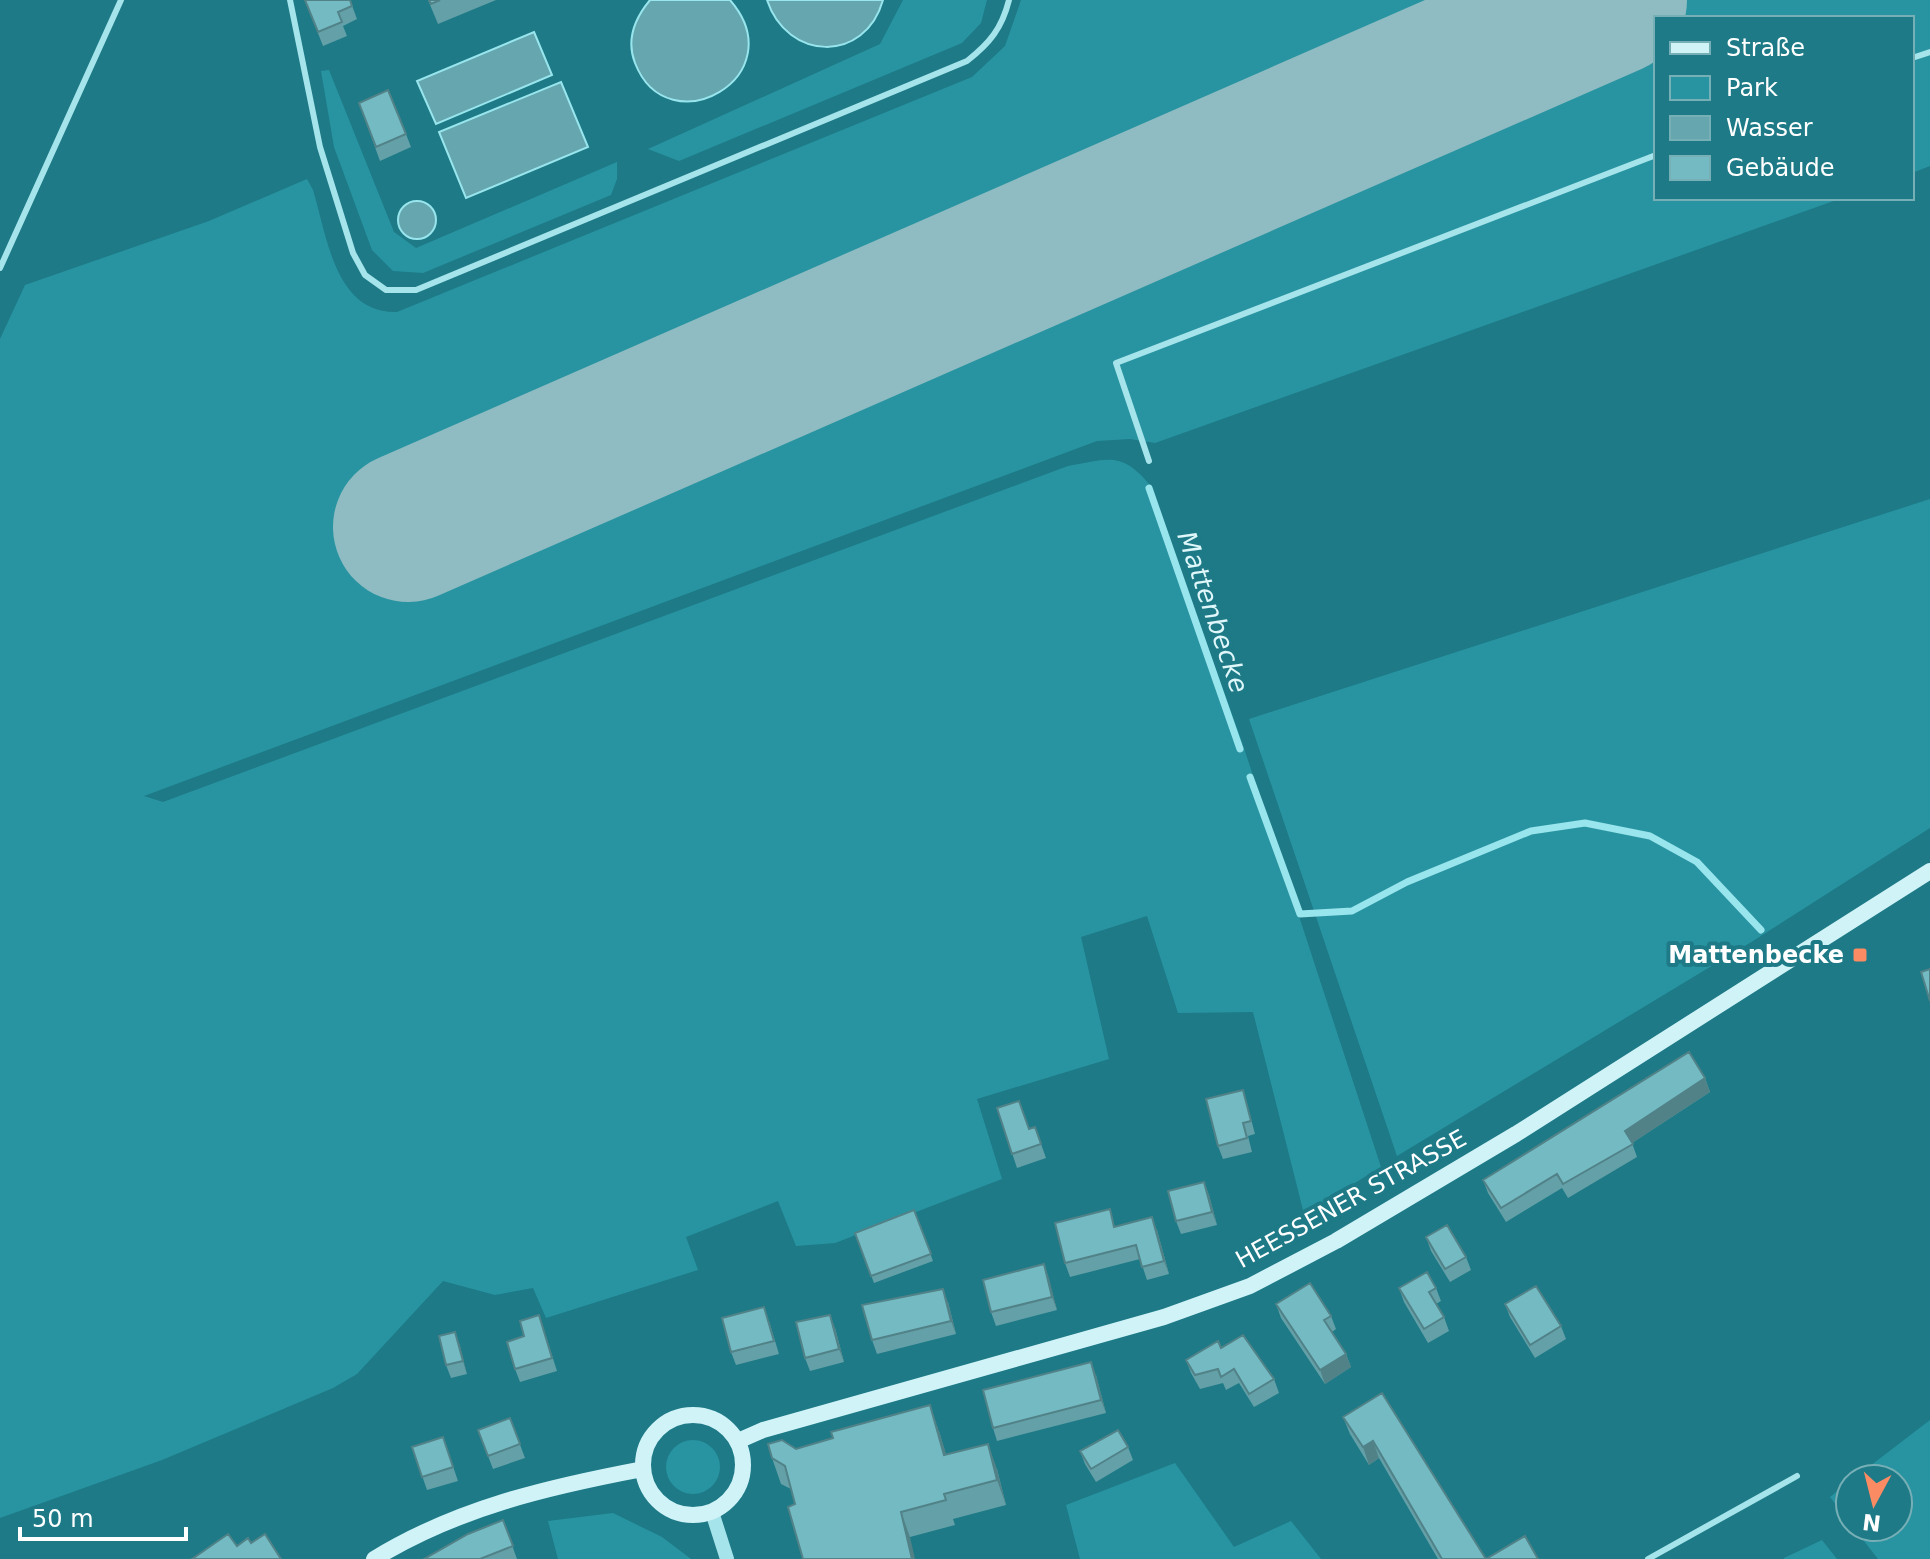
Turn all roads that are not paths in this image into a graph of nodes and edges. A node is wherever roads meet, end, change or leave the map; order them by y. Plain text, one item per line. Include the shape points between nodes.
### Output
1 (121, 0) edge
2 (290, 0) edge
3 (1009, 0) edge
4 (1654, 156) edge
5 (0, 268) edge
6 (1149, 461) dead end
7 (1930, 871) edge
8 (738, 1441) junction
9 (643, 1469) junction
10 (1797, 1476) dead end
11 (712, 1512) junction
12 (374, 1559) edge
13 (727, 1559) edge
14 (1648, 1559) edge

1 - 5 lane
2 - 3 lane via 320,147 353,253 365,275 386,290 416,290 967,61 990,43
4 - 6 lane via 1116,363
7 - 8 main road, HEESSENER STRASSE via 1516,1134 1250,1286 1164,1317 778,1425
8 - 9 main road via 713,1418 679,1417 652,1436
8 - 11 main road via 743,1457 737,1490
9 - 11 main road via 647,1484 667,1507 697,1515
9 - 12 main road via 523,1494 449,1519
10 - 14 lane
11 - 13 street

